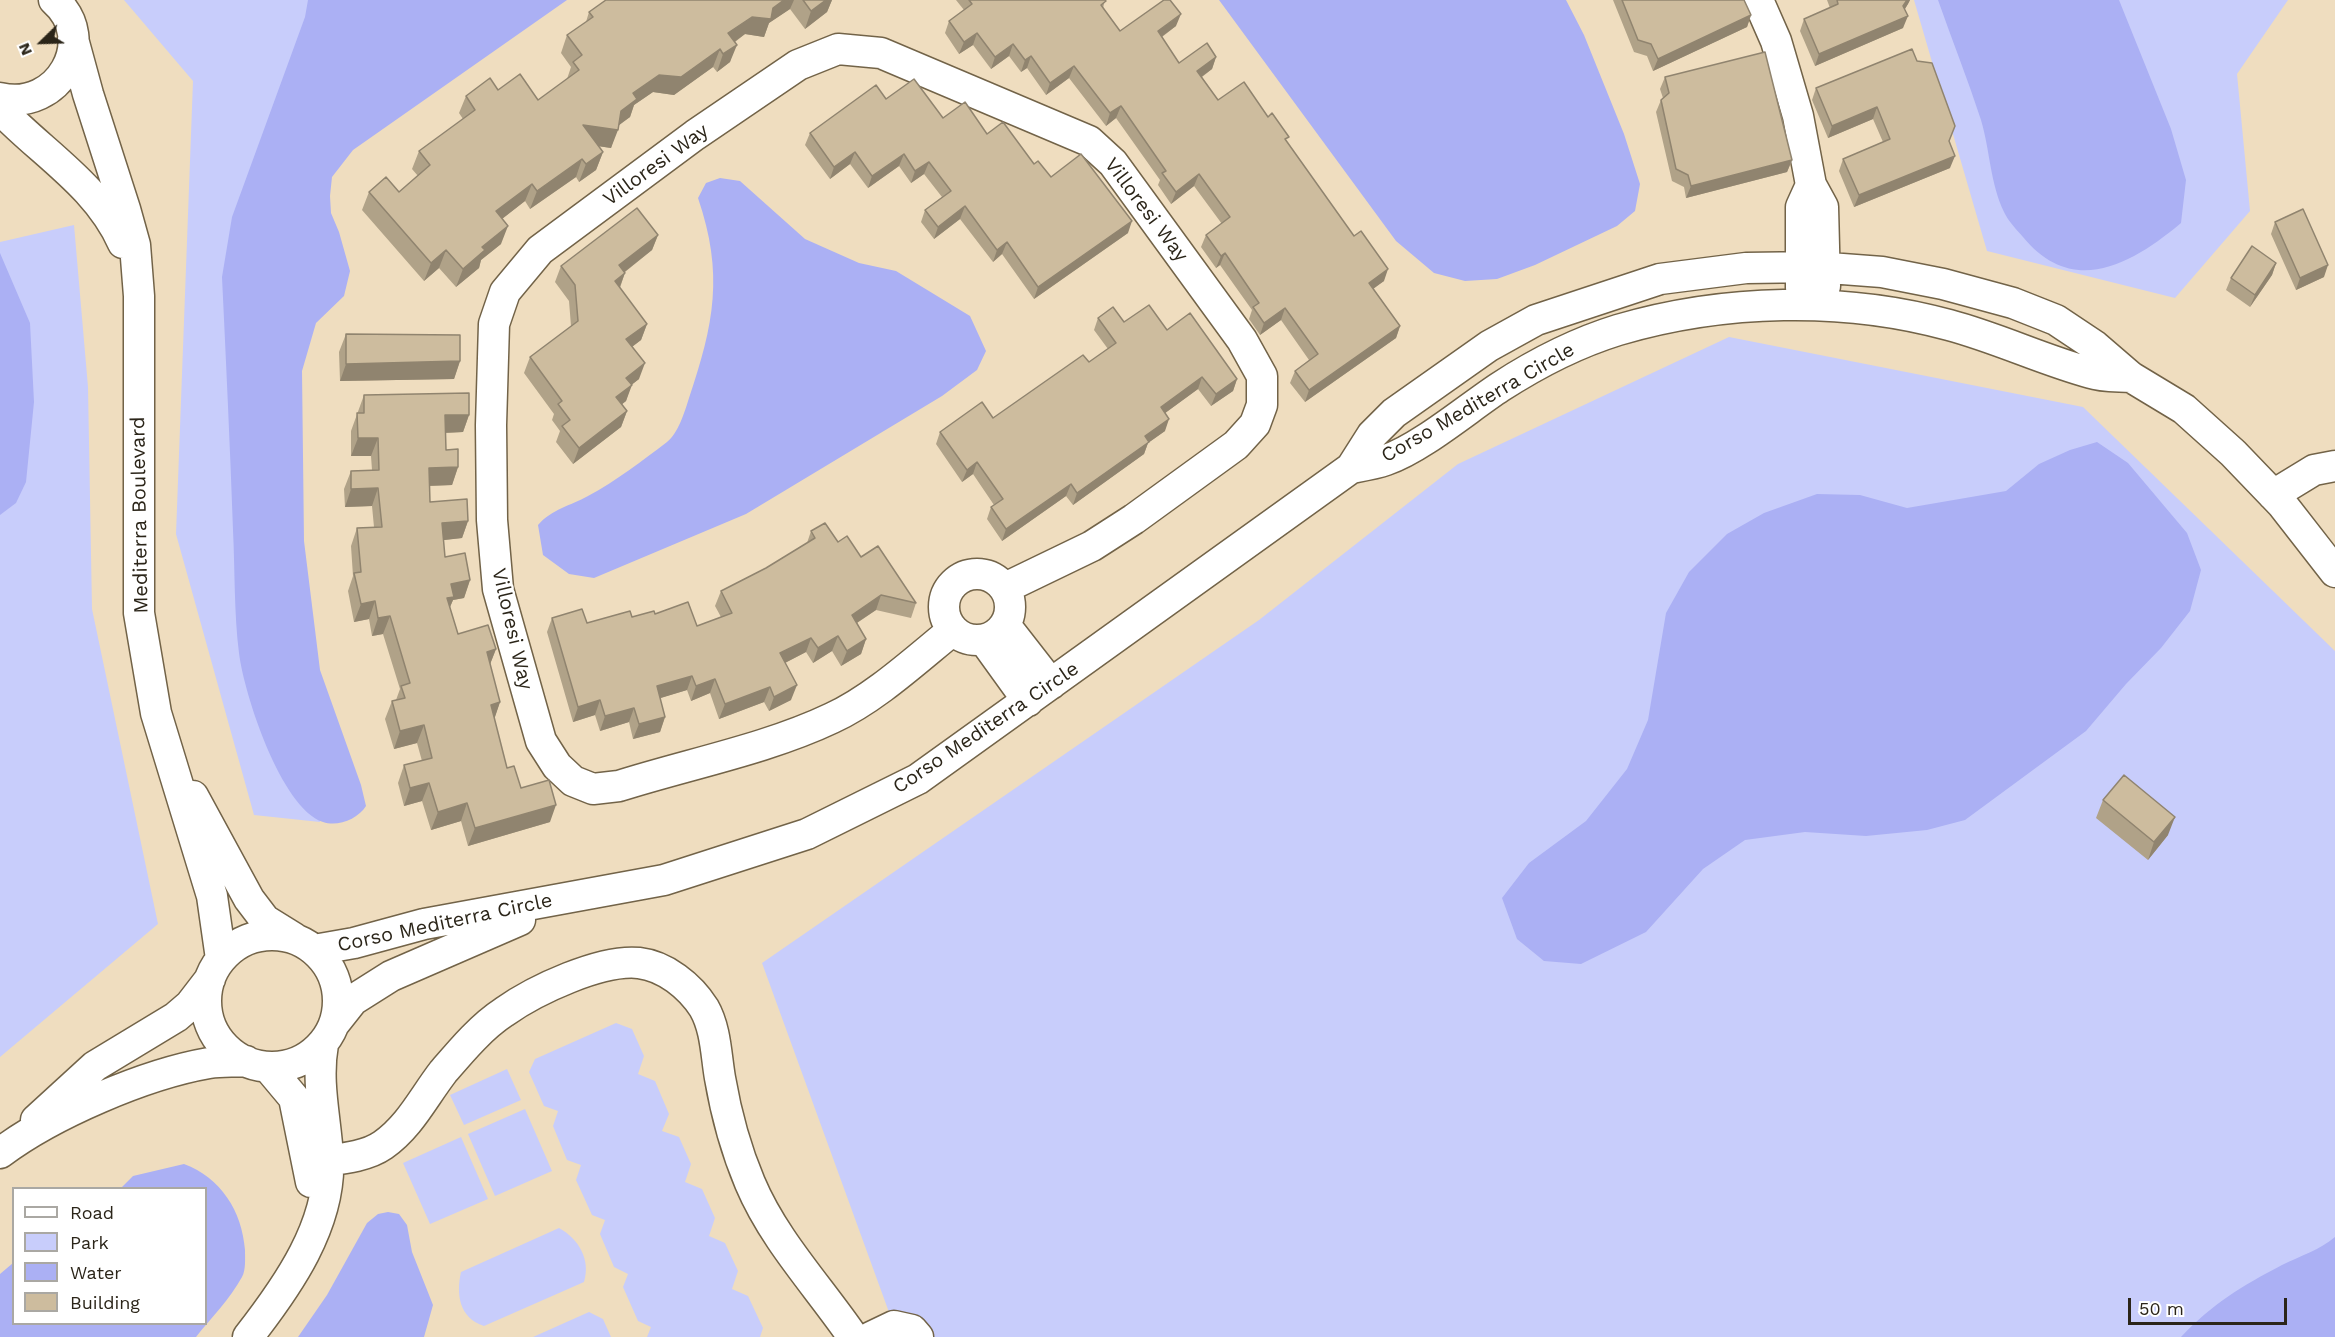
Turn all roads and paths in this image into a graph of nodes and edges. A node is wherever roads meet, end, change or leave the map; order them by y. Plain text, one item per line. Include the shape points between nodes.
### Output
1 (54, 0) edge
2 (1758, 0) edge
3 (74, 39) junction
4 (0, 98) edge
5 (0, 109) edge
6 (1813, 267) junction
7 (137, 273) junction
8 (1814, 305) junction
9 (2131, 377) junction
10 (2335, 466) edge
11 (1351, 468) junction
12 (2273, 495) junction
13 (2335, 573) edge
14 (1005, 588) junction
15 (953, 630) junction
16 (995, 633) junction
17 (1040, 693) junction
18 (170, 754) junction
19 (576, 897) junction
20 (305, 944) junction
21 (216, 969) junction
22 (329, 1034) junction
23 (257, 1064) junction
24 (10, 1145) edge
25 (318, 1162) junction
26 (851, 1335) edge
27 (248, 1337) edge
28 (918, 1337) edge

1 - 3 street, Mediterra Boulevard via 69,21
2 - 6 street via 1776,41 1798,116 1811,185 1823,207
3 - 4 street via 63,76 49,90 32,99
3 - 7 street, Mediterra Boulevard via 126,209
5 - 7 street, Mediterra Boulevard via 97,200 118,231
6 - 8 street
6 - 9 street, Corso Mediterra Circle via 1881,272 2013,303 2056,320
6 - 11 street, Corso Mediterra Circle via 1746,268 1660,279 1536,320 1489,346 1394,413 1372,435
7 - 18 street, Mediterra Boulevard via 140,613 156,713
8 - 9 street, Corso Mediterra Circle via 1946,324 2092,374
8 - 11 street, Corso Mediterra Circle via 1753,307 1666,318 1572,346 1388,460
9 - 12 street, Corso Mediterra Circle via 2184,409
10 - 12 street via 2314,470
11 - 17 street, Corso Mediterra Circle
12 - 13 street, Corso Mediterra Circle
14 - 15 street via 985,575 973,574 954,583 944,604
14 - 15 street, Villoresi Way via 1092,546 1236,445 1255,424 1262,405 1262,376 1242,340 1113,163 1089,141 880,53 837,49 798,65 686,142 540,250 505,292 494,324 491,425 492,520 498,590 541,741 557,766 573,781 593,789 619,786 833,718 877,691
14 - 16 street via 1011,606
15 - 16 street via 967,640
16 - 17 street
17 - 19 street, Corso Mediterra Circle via 918,779 807,834 664,880
18 - 20 street, Mediterra Boulevard via 249,899 266,920
18 - 21 street, Mediterra Boulevard via 212,896
19 - 20 street, Corso Mediterra Circle via 424,924 354,943
19 - 22 street, Corso Mediterra Circle via 391,976 353,1000
20 - 21 street, Corso Mediterra Circle via 276,935 255,937 237,945
20 - 22 street, Corso Mediterra Circle via 328,964 336,984 338,1004
21 - 23 street via 206,998 216,1036 229,1051
21 - 24 street, Corso Mediterra Circle via 190,1005 176,1017 95,1066
22 - 23 street, Corso Mediterra Circle via 307,1057 288,1065
22 - 25 street via 319,1066
23 - 24 street, Corso Mediterra Circle via 212,1062 156,1076 90,1103
23 - 25 street via 294,1098
25 - 26 street via 381,1146 405,1127 442,1073 503,1012 541,991 594,970 625,963 655,966 693,993 705,1009 735,1140 750,1183 770,1223
25 - 27 street via 324,1207 287,1284
26 - 28 street via 894,1326 912,1330

